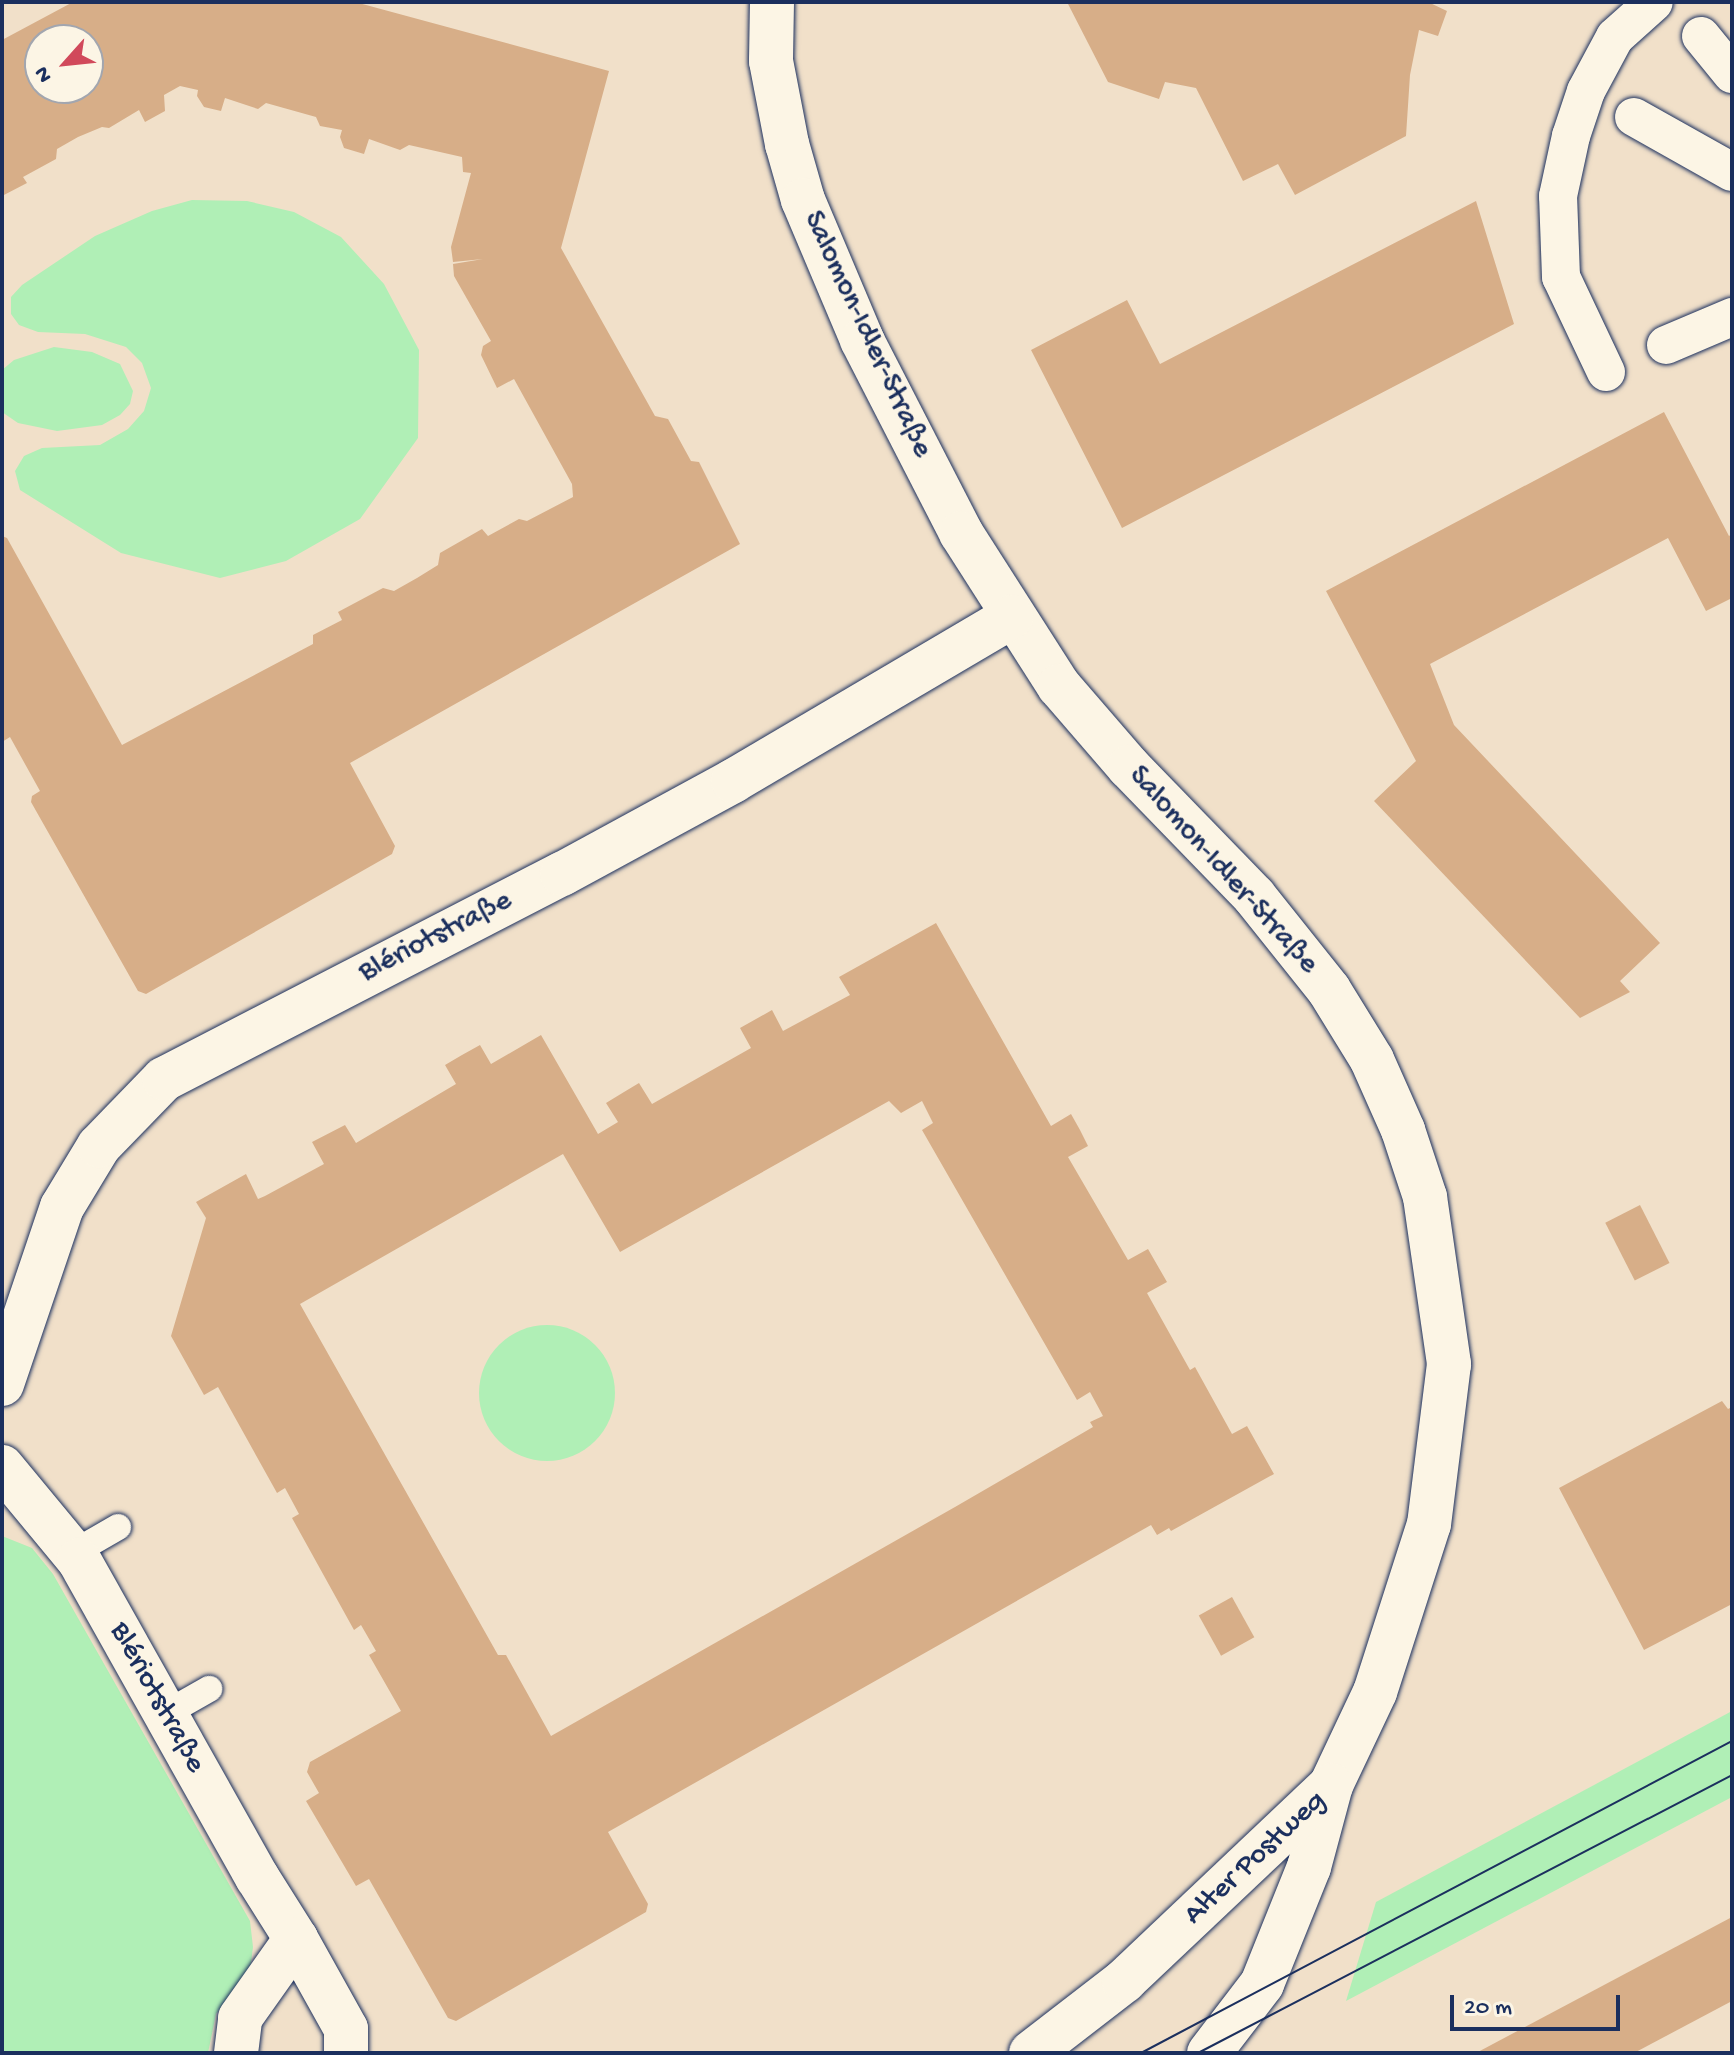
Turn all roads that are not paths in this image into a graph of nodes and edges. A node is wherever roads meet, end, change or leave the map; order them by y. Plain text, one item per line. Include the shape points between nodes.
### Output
1 (772, 2) edge
2 (1654, 2) edge
3 (1701, 36) dead end
4 (1732, 74) edge
5 (1634, 117) dead end
6 (1732, 172) edge
7 (1732, 317) edge
8 (1666, 345) dead end
9 (1606, 372) dead end
10 (1011, 617) junction
11 (2, 1384) edge
12 (2, 1467) edge
13 (118, 1527) dead end
14 (73, 1553) junction
15 (209, 1689) dead end
16 (165, 1714) junction
17 (1331, 1785) junction
18 (296, 1939) junction
19 (236, 2053) edge
20 (346, 2053) edge
21 (1031, 2053) edge
22 (1209, 2053) edge

1 - 10 street, Salomon-Idler-Straße via 771,61 787,144 824,255 961,533
2 - 9 street via 1615,37 1586,91 1558,196 1561,277
3 - 4 street
5 - 6 street
7 - 8 street
10 - 11 street, Blériotstraße via 733,781 164,1079 99,1146 62,1207
10 - 17 street, Salomon-Idler-Straße via 1059,686 1254,896 1329,990 1372,1060 1425,1197 1449,1364 1429,1524 1375,1692
12 - 14 street, Blériotstraße
13 - 14 lane
14 - 16 street, Blériotstraße
15 - 16 lane
16 - 18 street, Blériotstraße
17 - 21 street, Alter Postweg via 1124,1981
17 - 22 street, Alter Postweg via 1309,1867 1262,1984
18 - 19 street via 240,2018
18 - 20 street, Blériotstraße via 346,2029

